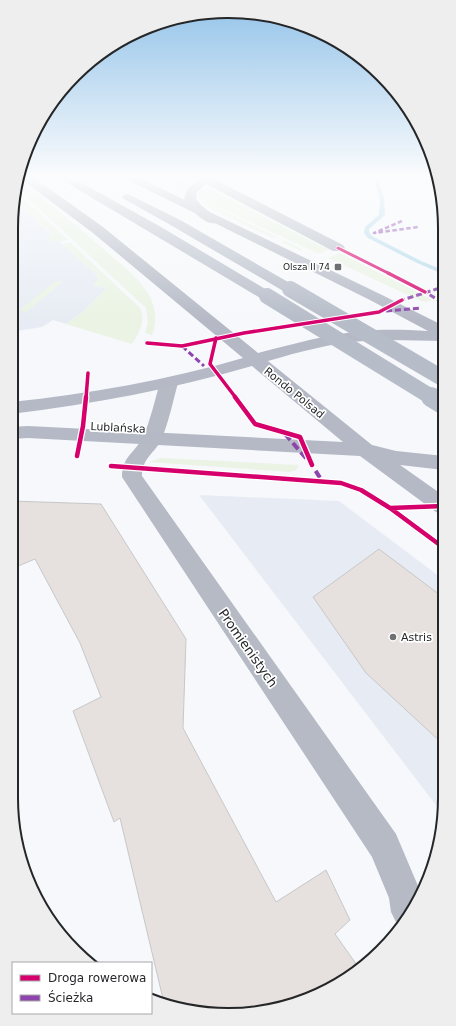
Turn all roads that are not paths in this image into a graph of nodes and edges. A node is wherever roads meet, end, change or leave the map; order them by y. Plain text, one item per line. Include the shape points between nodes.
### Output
1 (91, 225) edge
2 (147, 225) edge
3 (180, 225) edge
4 (224, 225) edge
5 (292, 225) edge
6 (338, 248) dead end
7 (438, 330) edge
8 (438, 336) edge
9 (255, 360) junction
10 (438, 375) edge
11 (169, 383) junction
12 (438, 401) edge
13 (18, 407) edge
14 (18, 433) edge
15 (152, 439) junction
16 (365, 450) junction
17 (438, 462) edge
18 (438, 503) edge
19 (408, 907) edge

1 - 9 main road
2 - 12 main road, bridge
3 - 10 main road, bridge
4 - 7 main road via 386,302
5 - 6 street
8 - 9 main road, Rondo Polsad via 354,336 324,341
9 - 11 main road
9 - 16 main road, Rondo Polsad
11 - 13 main road via 122,393
11 - 15 street, Promienistych
14 - 15 main road, Lublańska
15 - 16 main road, Lublańska
15 - 19 street, Promienistych via 138,456 132,468 132,477 384,846
16 - 17 main road, Rondo Polsad via 396,458
16 - 18 main road

